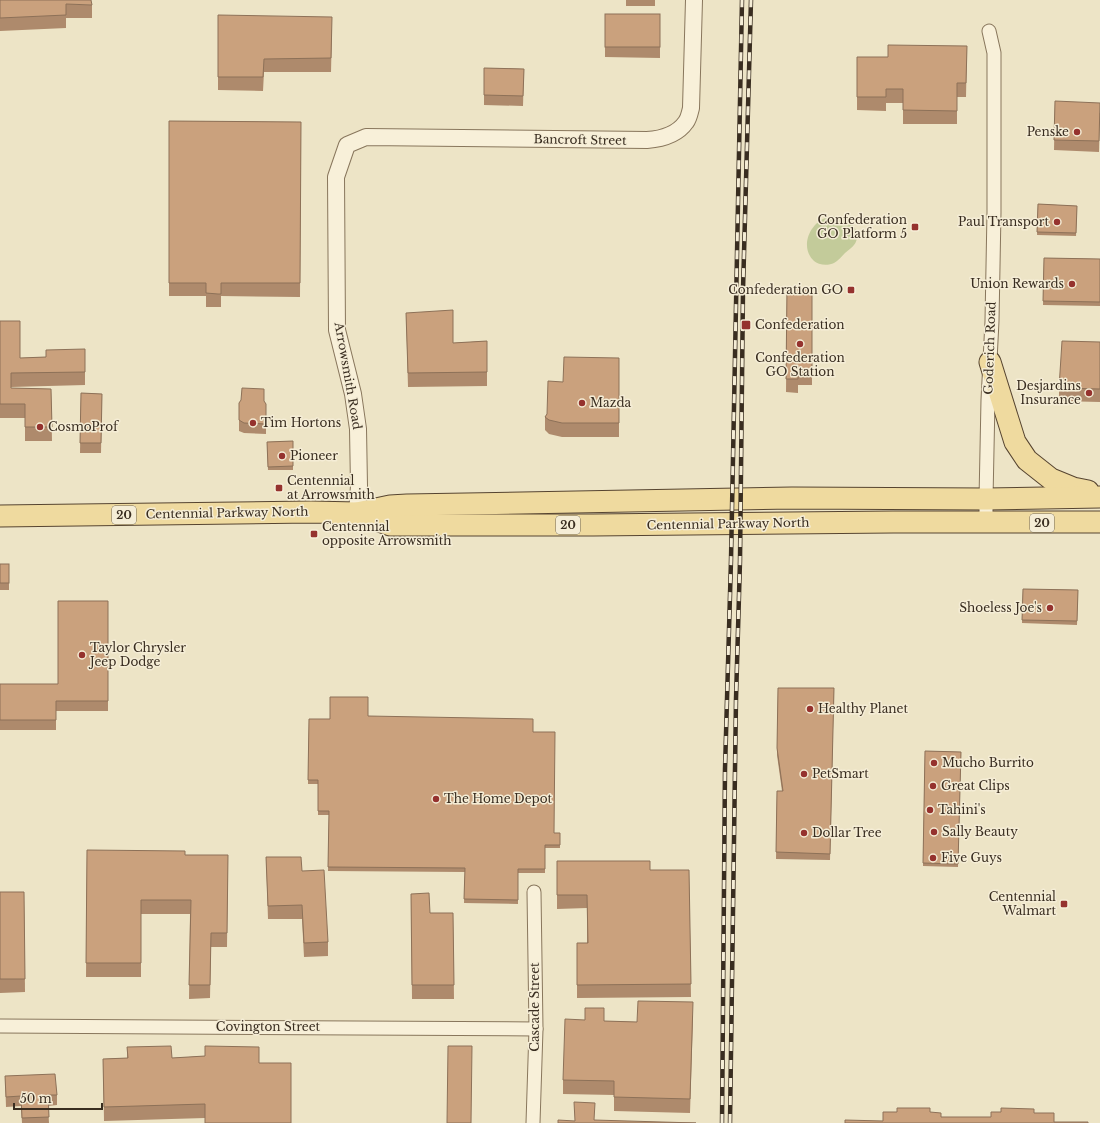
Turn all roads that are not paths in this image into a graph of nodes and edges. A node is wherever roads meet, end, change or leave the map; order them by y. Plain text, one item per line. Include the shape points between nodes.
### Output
1 (694, 0) edge
2 (989, 31) dead end
3 (347, 144) joint
4 (990, 362) junction
5 (1100, 496) edge
6 (986, 499) junction
7 (357, 513) junction
8 (0, 516) edge
9 (986, 522) junction
10 (1100, 522) edge
11 (534, 892) dead end
12 (0, 1026) edge
13 (536, 1029) junction
14 (533, 1123) edge

1 - 3 street, Bancroft Street via 691,108 687,122 678,131 660,139 366,137
2 - 4 street, Goderich Road via 994,53 994,212
3 - 7 street, Arrowsmith Road via 336,177 337,330 353,394 358,429
4 - 5 main road via 1015,442 1027,460 1051,479
4 - 6 street, Goderich Road
5 - 6 main road, Centennial Parkway North
6 - 7 main road, Centennial Parkway North / 20 via 792,498 414,505 390,506
6 - 9 street, Goderich Road
7 - 8 main road, Centennial Parkway North / 20
7 - 9 main road, Centennial Parkway North / 20 via 390,525
9 - 10 main road, Centennial Parkway North / 20
11 - 13 street, Cascade Street
12 - 13 street, Covington Street
13 - 14 street, Cascade Street

